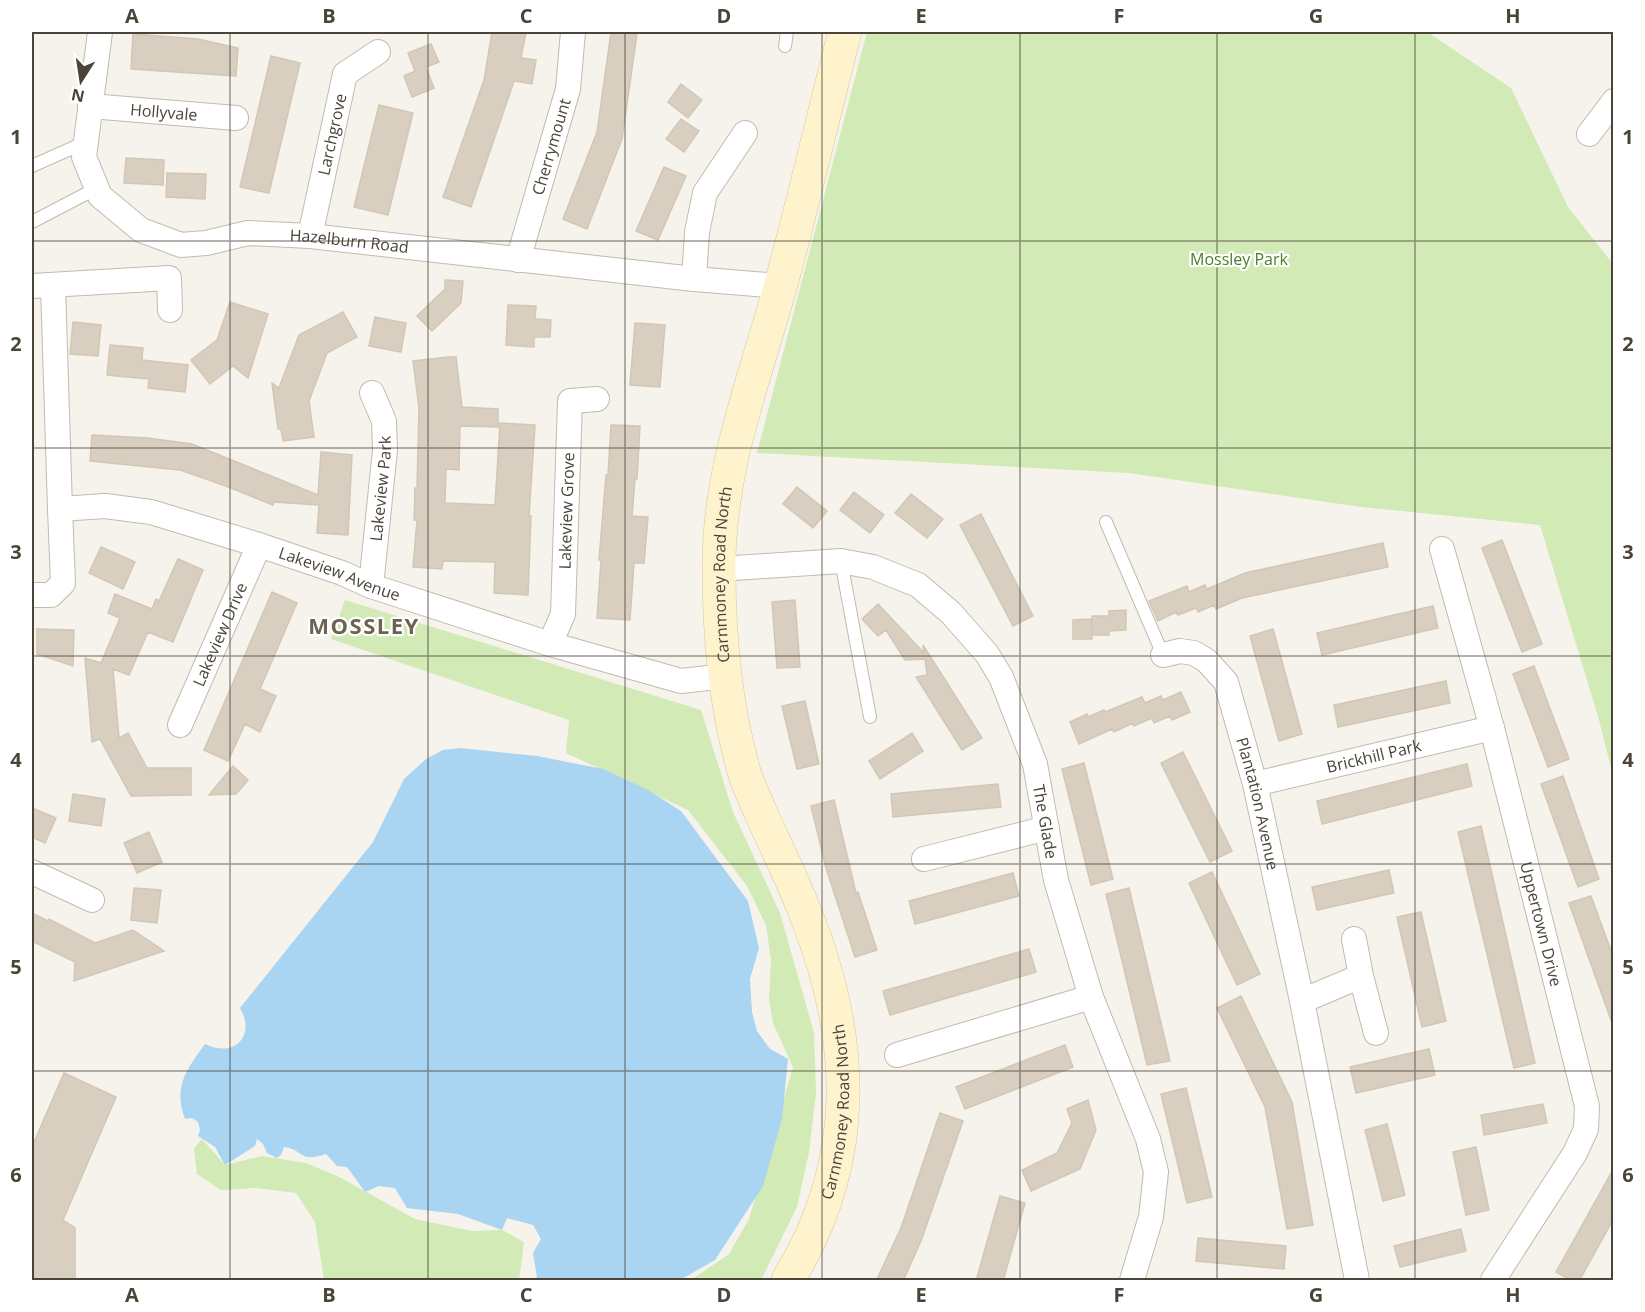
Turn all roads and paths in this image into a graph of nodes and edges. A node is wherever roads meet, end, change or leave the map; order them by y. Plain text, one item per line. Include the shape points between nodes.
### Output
1 (99, 32) edge
2 (573, 32) edge
3 (787, 32) edge
4 (845, 32) edge
5 (784, 46) dead end
6 (378, 52) dead end
7 (1614, 101) edge
8 (90, 106) junction
9 (237, 118) dead end
10 (745, 133) dead end
11 (1589, 134) dead end
12 (86, 142) junction
13 (32, 166) edge
14 (97, 188) junction
15 (32, 222) edge
16 (310, 236) junction
17 (518, 260) junction
18 (694, 279) junction
19 (42, 286) edge
20 (780, 286) junction
21 (170, 310) dead end
22 (372, 393) dead end
23 (597, 399) dead end
24 (60, 508) junction
25 (1106, 522) dead end
26 (259, 545) junction
27 (1442, 549) dead end
28 (841, 561) junction
29 (719, 569) junction
30 (371, 586) junction
31 (32, 595) edge
32 (550, 644) junction
33 (1163, 655) joint
34 (726, 676) junction
35 (870, 717) dead end
36 (180, 725) dead end
37 (1492, 728) junction
38 (1255, 784) junction
39 (1047, 828) junction
40 (924, 860) dead end
41 (32, 872) edge
42 (92, 900) dead end
43 (1354, 939) dead end
44 (1361, 976) junction
45 (1091, 998) junction
46 (1302, 1001) junction
47 (1376, 1032) dead end
48 (897, 1055) dead end
49 (1139, 1278) edge
50 (788, 1281) edge
51 (1357, 1281) edge
52 (1493, 1281) edge

1 - 8 street, Hazelburn Road
2 - 17 street, Cherrymount via 568,89
3 - 5 lane
4 - 20 street, Carnmoney Road North
6 - 16 street, Larchgrove via 345,74
7 - 11 street
8 - 9 street, Hollyvale
8 - 12 street, Hazelburn Road
10 - 18 street via 705,193
12 - 13 lane
12 - 14 street, Hazelburn Road via 84,157
14 - 15 lane
14 - 16 street, Hazelburn Road via 100,196 141,230 181,245 248,233
16 - 17 street, Hazelburn Road
17 - 18 street, Hazelburn Road
18 - 20 street, Hazelburn Road
19 - 21 street via 169,278
19 - 24 street
20 - 29 street, Carnmoney Road North via 725,483
22 - 30 street, Lakeview Park via 384,421 385,450
23 - 32 street, Lakeview Grove via 570,401 563,614
24 - 26 street, Lakeview Avenue via 105,506 152,512
24 - 31 street via 63,583 51,595
25 - 33 lane
26 - 30 street, Lakeview Avenue
26 - 36 street, Lakeview Drive
27 - 37 street, Uppertown Drive
28 - 29 street, The Glade
28 - 35 lane
28 - 39 street, The Glade via 873,567 918,585 951,613 987,654 1001,677 1035,764
29 - 34 street, Carnmoney Road North
30 - 32 street, Lakeview Avenue
32 - 34 street, Lakeview Avenue via 681,681
33 - 38 street, Plantation Avenue via 1194,653 1226,682
34 - 50 street, Carnmoney Road North via 746,778 822,956 840,1042 843,1125 835,1172 823,1213
37 - 38 street, Brickhill Park
37 - 52 street, Uppertown Drive via 1587,1106 1586,1129 1575,1153
38 - 46 street, Plantation Avenue
39 - 40 street
39 - 45 street, The Glade via 1056,880
41 - 42 street
43 - 44 street
44 - 46 street
44 - 47 street
45 - 48 street
45 - 49 street, The Glade via 1148,1140 1156,1172
46 - 51 street, Plantation Avenue

